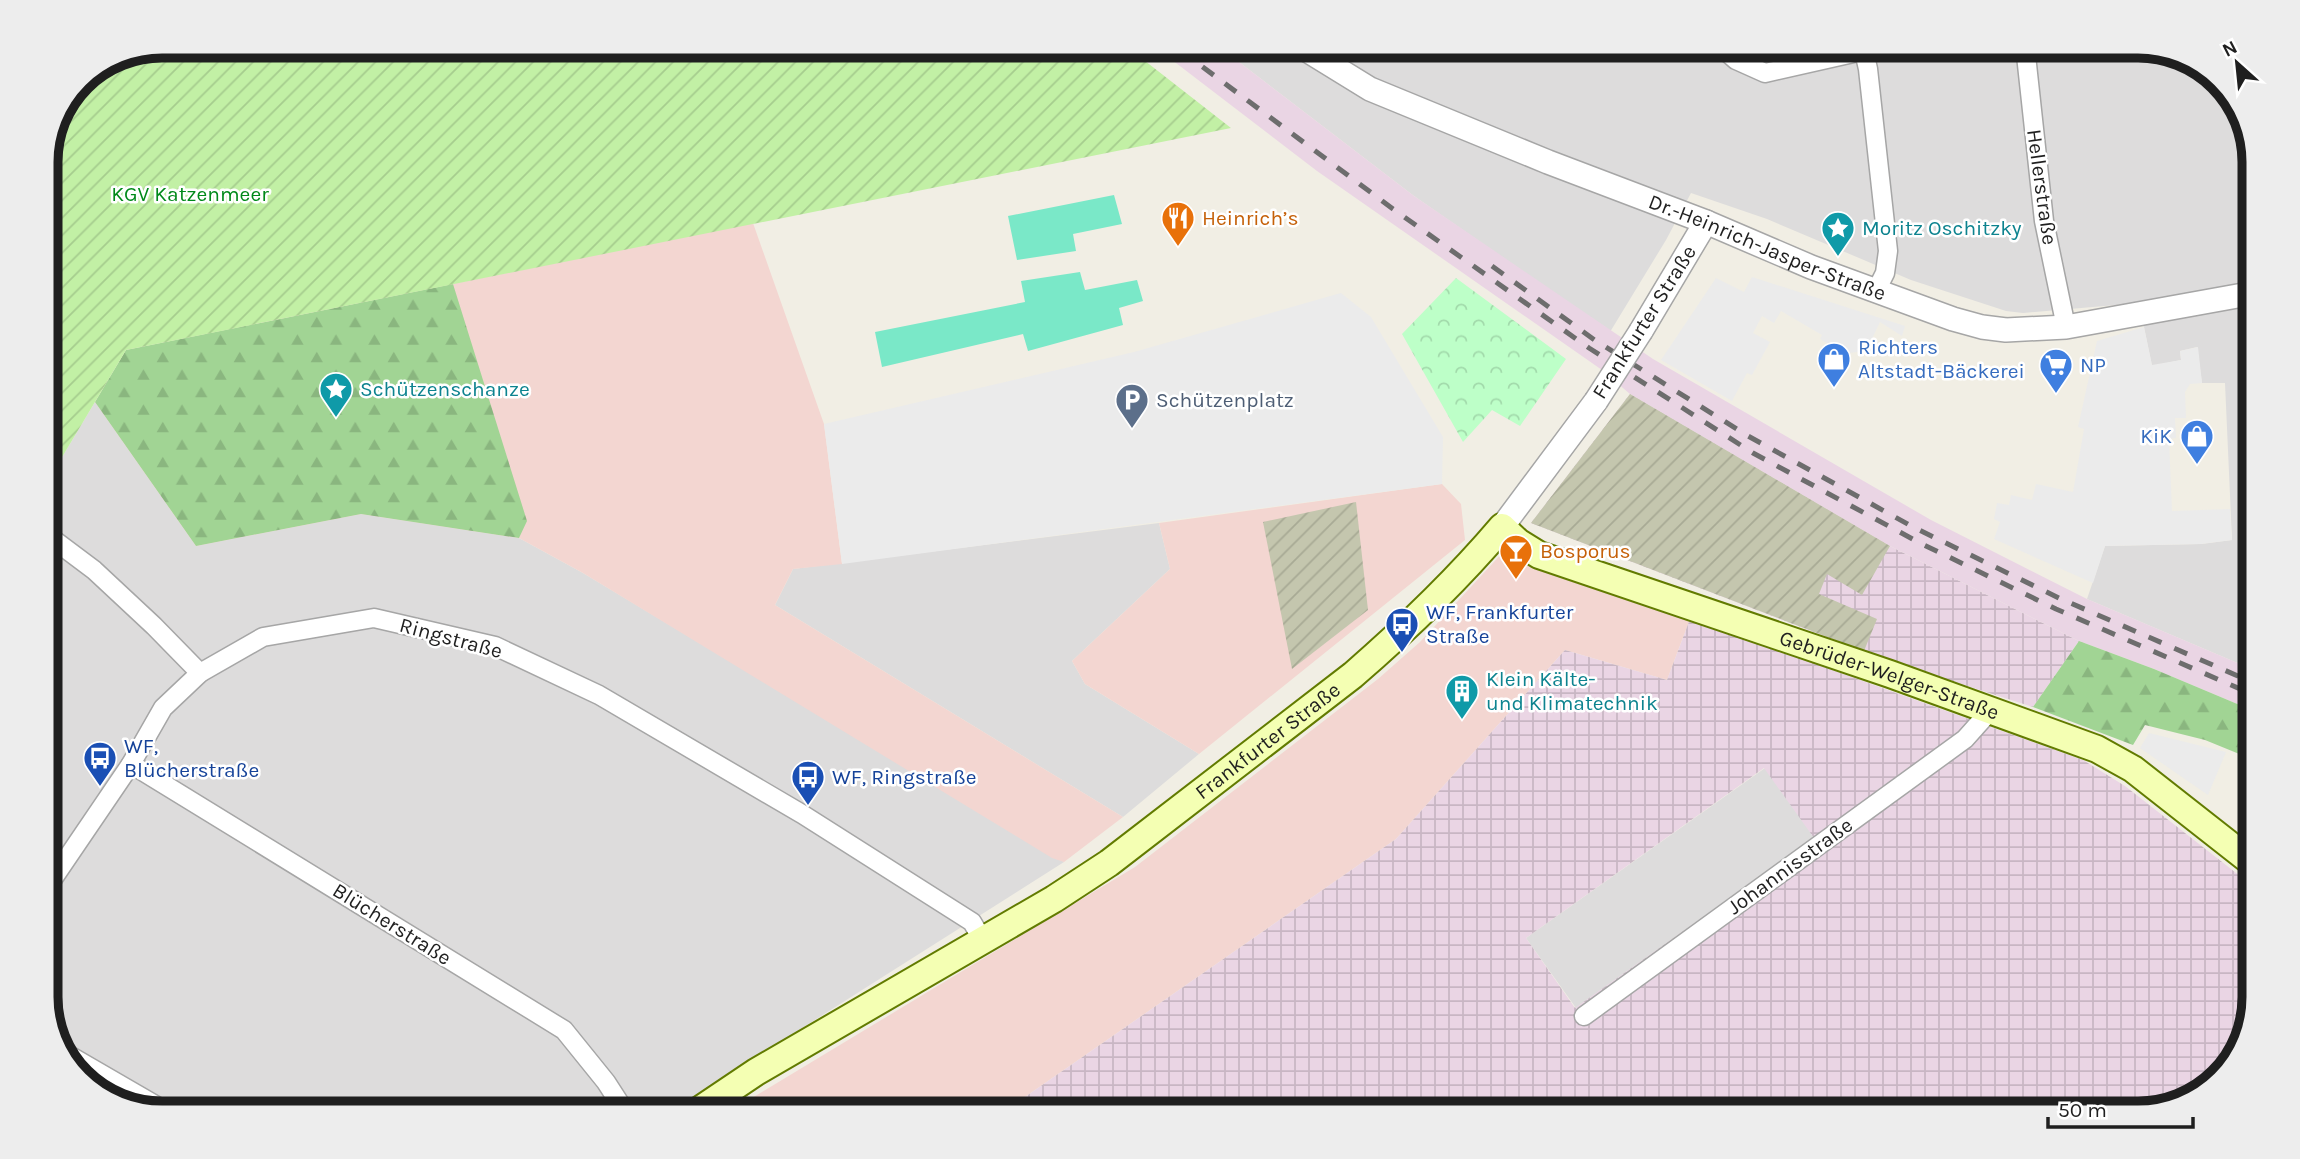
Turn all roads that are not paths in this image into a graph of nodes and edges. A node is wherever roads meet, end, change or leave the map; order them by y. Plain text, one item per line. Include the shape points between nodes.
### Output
1 (1320, 58) edge
2 (1734, 58) edge
3 (1827, 58) edge
4 (1870, 58) edge
5 (2026, 58) edge
6 (1706, 222) junction
7 (1877, 291) junction
8 (2242, 300) edge
9 (2066, 327) junction
10 (1503, 527) junction
11 (58, 543) edge
12 (200, 673) junction
13 (1990, 711) junction
14 (131, 764) junction
15 (2242, 854) edge
16 (58, 871) edge
17 (982, 939) junction
18 (1584, 1016) dead end
19 (81, 1062) edge
20 (144, 1099) edge
21 (618, 1101) edge
22 (714, 1101) edge

1 - 6 street, Dr.-Heinrich-Jasper-Straße via 1370,89
2 - 3 street via 1765,73
4 - 7 street via 1888,251
5 - 9 street, Hellerstraße via 2044,221
6 - 7 street, Dr.-Heinrich-Jasper-Straße
6 - 10 street, Frankfurter Straße, bridge via 1596,401
7 - 9 street, Dr.-Heinrich-Jasper-Straße via 1982,327
8 - 9 street, Dr.-Heinrich-Jasper-Straße
10 - 13 main road, Gebrüder-Welger-Straße via 1539,555
10 - 17 main road, Frankfurter Straße via 1353,675 1109,863
11 - 12 street via 94,569
12 - 14 street, Ringstraße via 163,708
12 - 17 street, Ringstraße via 263,636 374,618 495,646 599,695 802,814 972,922
13 - 15 main road, Gebrüder-Welger-Straße via 2097,750 2133,769
13 - 18 street, Johannisstraße via 1965,739
14 - 16 street, Ringstraße
14 - 21 street, Blücherstraße via 564,1030
17 - 22 main road, Frankfurter Straße
19 - 20 street

